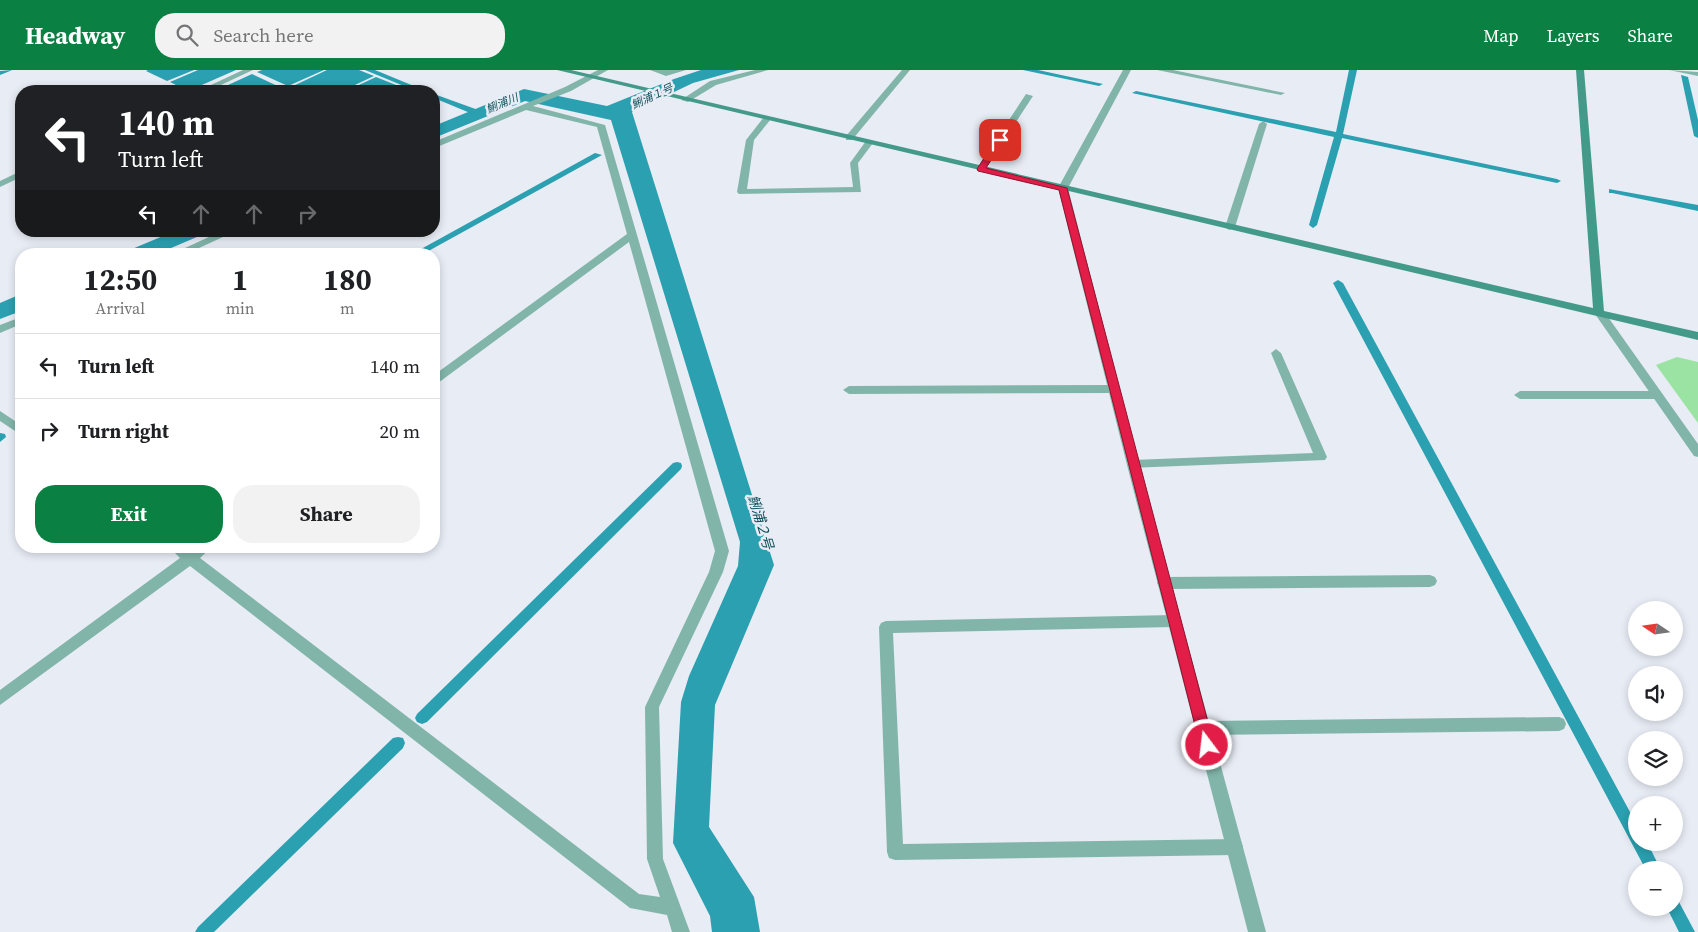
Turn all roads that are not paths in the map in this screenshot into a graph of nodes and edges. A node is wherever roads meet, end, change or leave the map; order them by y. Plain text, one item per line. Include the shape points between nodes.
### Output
1 (249, 70) edge
2 (561, 70) edge
3 (604, 70) edge
4 (654, 70) edge
5 (682, 70) edge
6 (764, 70) edge
7 (906, 70) edge
8 (1127, 70) edge
9 (1161, 70) edge
10 (1580, 70) edge
11 (1673, 70) edge
12 (1698, 74) edge
13 (591, 77) junction
14 (215, 85) edge
15 (1281, 93) dead end
16 (1029, 96) dead end
17 (681, 99) junction
18 (530, 105) junction
19 (767, 119) junction
20 (1263, 124) dead end
21 (848, 138) junction
22 (440, 142) edge
23 (869, 143) junction
24 (981, 169) junction
25 (15, 177) edge
26 (0, 184) edge
27 (1063, 188) junction
28 (1230, 227) junction
29 (632, 235) junction
30 (217, 237) edge
31 (191, 248) edge
32 (1598, 312) junction
33 (15, 323) edge
34 (0, 329) edge
35 (1698, 336) edge
36 (1276, 353) dead end
37 (440, 376) edge
38 (1113, 389) junction
39 (849, 390) dead end
40 (1520, 395) dead end
41 (1657, 395) junction
42 (0, 415) edge
43 (15, 426) edge
44 (1698, 453) edge
45 (1133, 465) junction
46 (183, 553) edge
47 (197, 553) edge
48 (190, 558) junction
49 (1430, 581) dead end
50 (1164, 583) junction
51 (1174, 621) junction
52 (0, 698) edge
53 (1559, 724) dead end
54 (1203, 728) junction
55 (1234, 847) junction
56 (673, 908) junction
57 (682, 932) edge
58 (1257, 932) edge

1 - 14 street
2 - 13 street
3 - 13 street
4 - 5 street via 666,74
6 - 17 street via 713,83
7 - 21 street
8 - 27 street
9 - 15 street
10 - 32 street
11 - 12 street
13 - 17 street
13 - 18 street
16 - 24 street
17 - 19 street
18 - 22 street
18 - 29 street via 602,125
19 - 21 street
19 - 23 street via 750,140 742,192 858,190 854,163
20 - 28 street
21 - 23 street
23 - 24 street
24 - 27 street
25 - 26 street
27 - 28 street
27 - 38 street
28 - 32 street
29 - 37 street
29 - 56 street via 722,551 716,572 652,707 655,859
30 - 31 street
32 - 35 street
32 - 41 street
33 - 34 street
36 - 45 street via 1321,457
38 - 39 street
38 - 45 street
40 - 41 street
41 - 44 street
42 - 43 street
45 - 50 street
46 - 48 street
47 - 48 street
48 - 52 street
48 - 56 street via 636,902
49 - 50 street
50 - 51 street
51 - 54 street
51 - 55 street via 886,627 896,852
53 - 54 street
54 - 55 street
55 - 58 street
56 - 57 street

